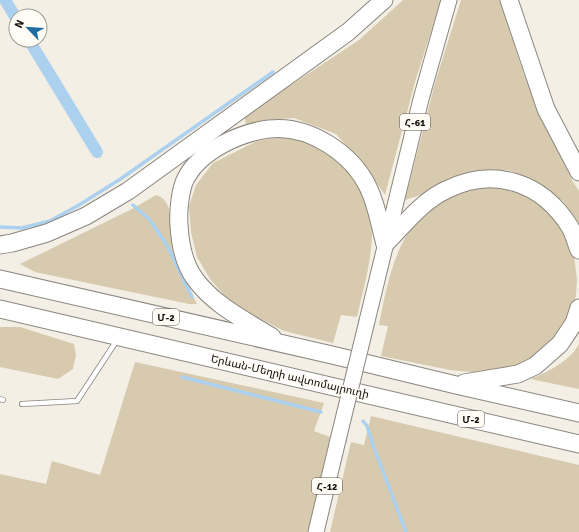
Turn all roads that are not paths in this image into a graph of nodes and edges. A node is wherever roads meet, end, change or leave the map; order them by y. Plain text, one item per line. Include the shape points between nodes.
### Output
1 (384, 0) edge
2 (449, 0) edge
3 (509, 0) edge
4 (579, 172) edge
5 (385, 244) junction
6 (0, 245) edge
7 (579, 250) edge
8 (0, 279) edge
9 (579, 308) edge
10 (0, 309) edge
11 (30, 317) junction
12 (0, 318) edge
13 (118, 337) junction
14 (284, 344) junction
15 (354, 374) joint
16 (456, 385) junction
17 (22, 404) dead end
18 (579, 413) edge
19 (579, 444) edge
20 (316, 532) edge

1 - 6 highway via 348,32 128,191 86,216 47,233
2 - 5 main road, Հ-61
3 - 4 highway via 546,109
5 - 7 highway via 430,200 446,190 474,181 496,178 516,183 546,199 559,211 571,229
5 - 14 highway via 375,205 361,176 350,161 336,149 310,135 292,130 270,129 255,132 236,137 199,160 186,179 178,210 179,232 186,263 195,279 209,295 229,311
5 - 15 main road, Հ-61, bridge
8 - 14 highway, Մ-2
9 - 16 highway via 574,322 560,344 534,366 518,374
10 - 11 highway, Երևան-Մեղրի ավտոմայրուղի / Մ-2
11 - 12 highway
11 - 13 highway, Երևան-Մեղրի ավտոմայրուղի / Մ-2
13 - 17 lane via 77,402
13 - 19 highway, Երևան-Մեղրի ավտոմայրուղի / Մ-2
14 - 16 highway, Մ-2
15 - 20 main road, Հ-12, bridge
16 - 18 highway, Մ-2

